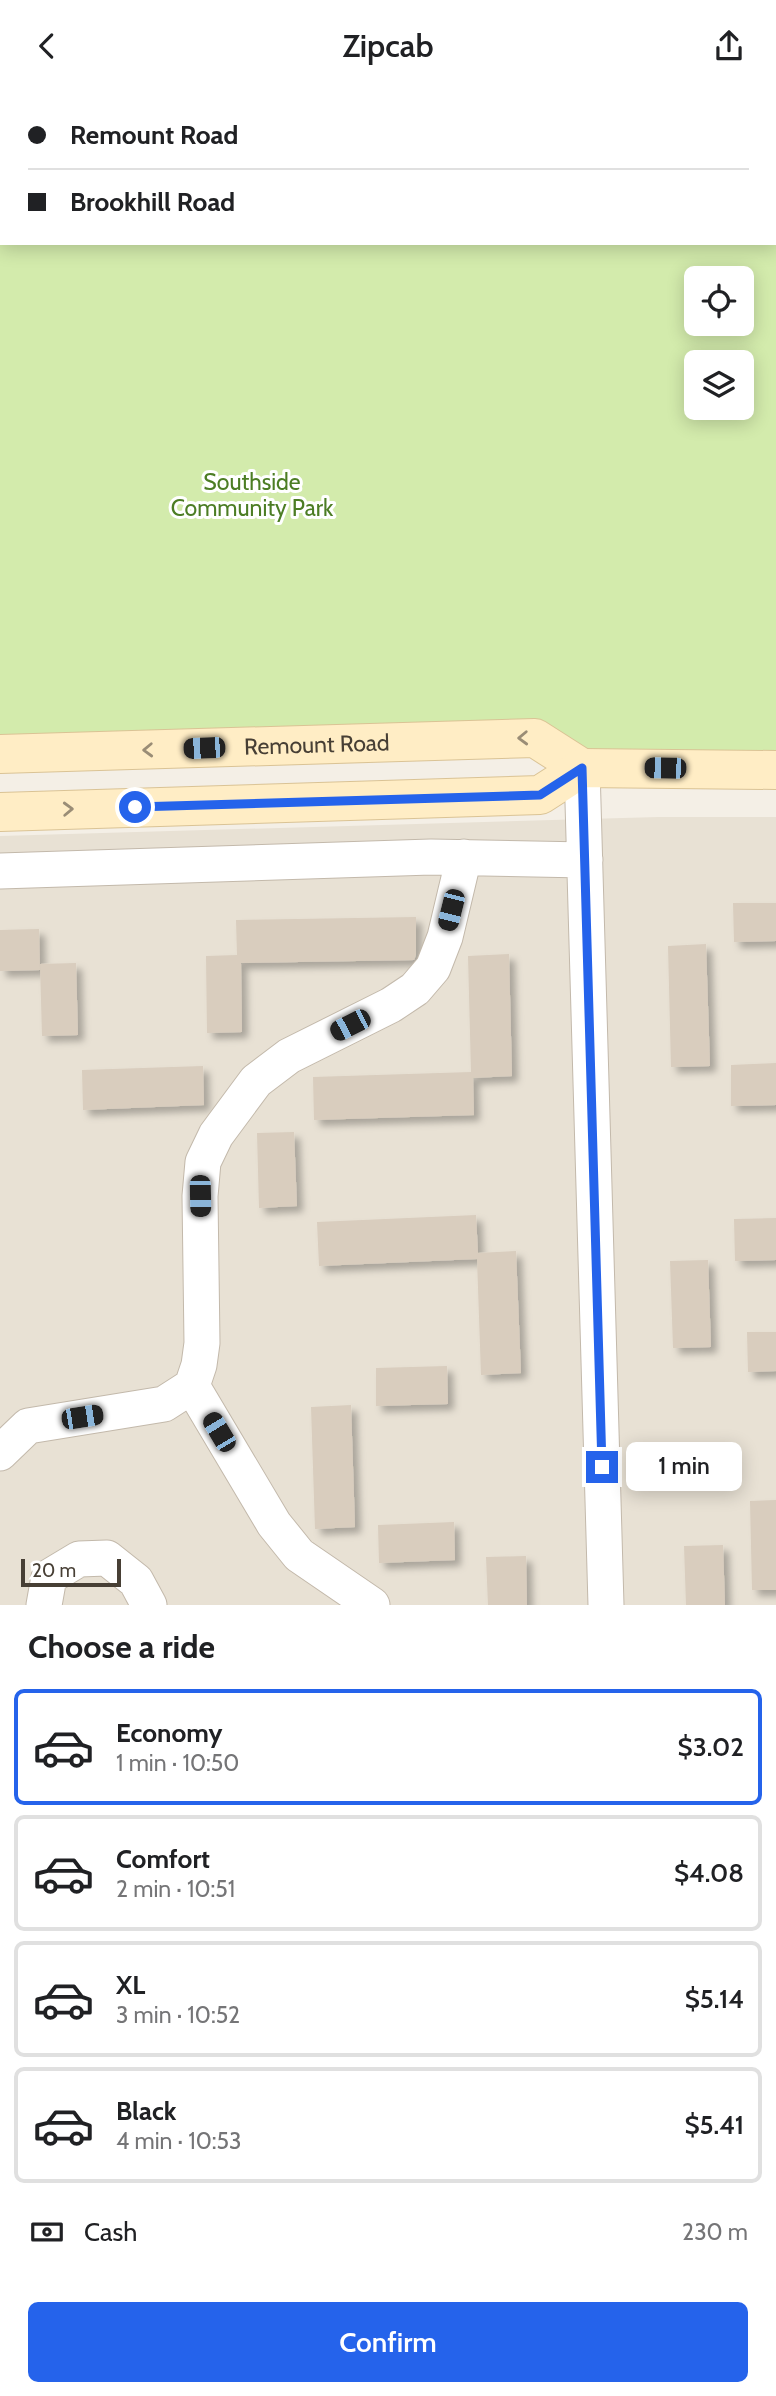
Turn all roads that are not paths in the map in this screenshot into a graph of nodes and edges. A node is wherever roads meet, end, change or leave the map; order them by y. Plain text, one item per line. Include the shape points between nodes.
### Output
1 (0, 754) edge
2 (582, 768) junction
3 (776, 770) edge
4 (0, 811) edge
5 (464, 857) junction
6 (584, 860) junction
7 (0, 871) edge
8 (192, 1386) junction
9 (0, 1453) edge
10 (44, 1605) edge
11 (149, 1605) edge
12 (372, 1605) edge
13 (606, 1605) edge

2 -> 1 main road, Remount Road via 536,738
2 - 3 main road
4 -> 2 main road via 540,795
2 - 6 street
5 - 6 street
5 - 7 street
5 - 8 street via 445,937 433,968 415,989 289,1056 256,1081 216,1135 204,1162 200,1196 202,1343
6 - 13 street
8 - 9 street via 164,1404 28,1426
8 - 12 street via 274,1524 299,1555
10 - 11 street via 49,1577 79,1559 107,1558 136,1581

